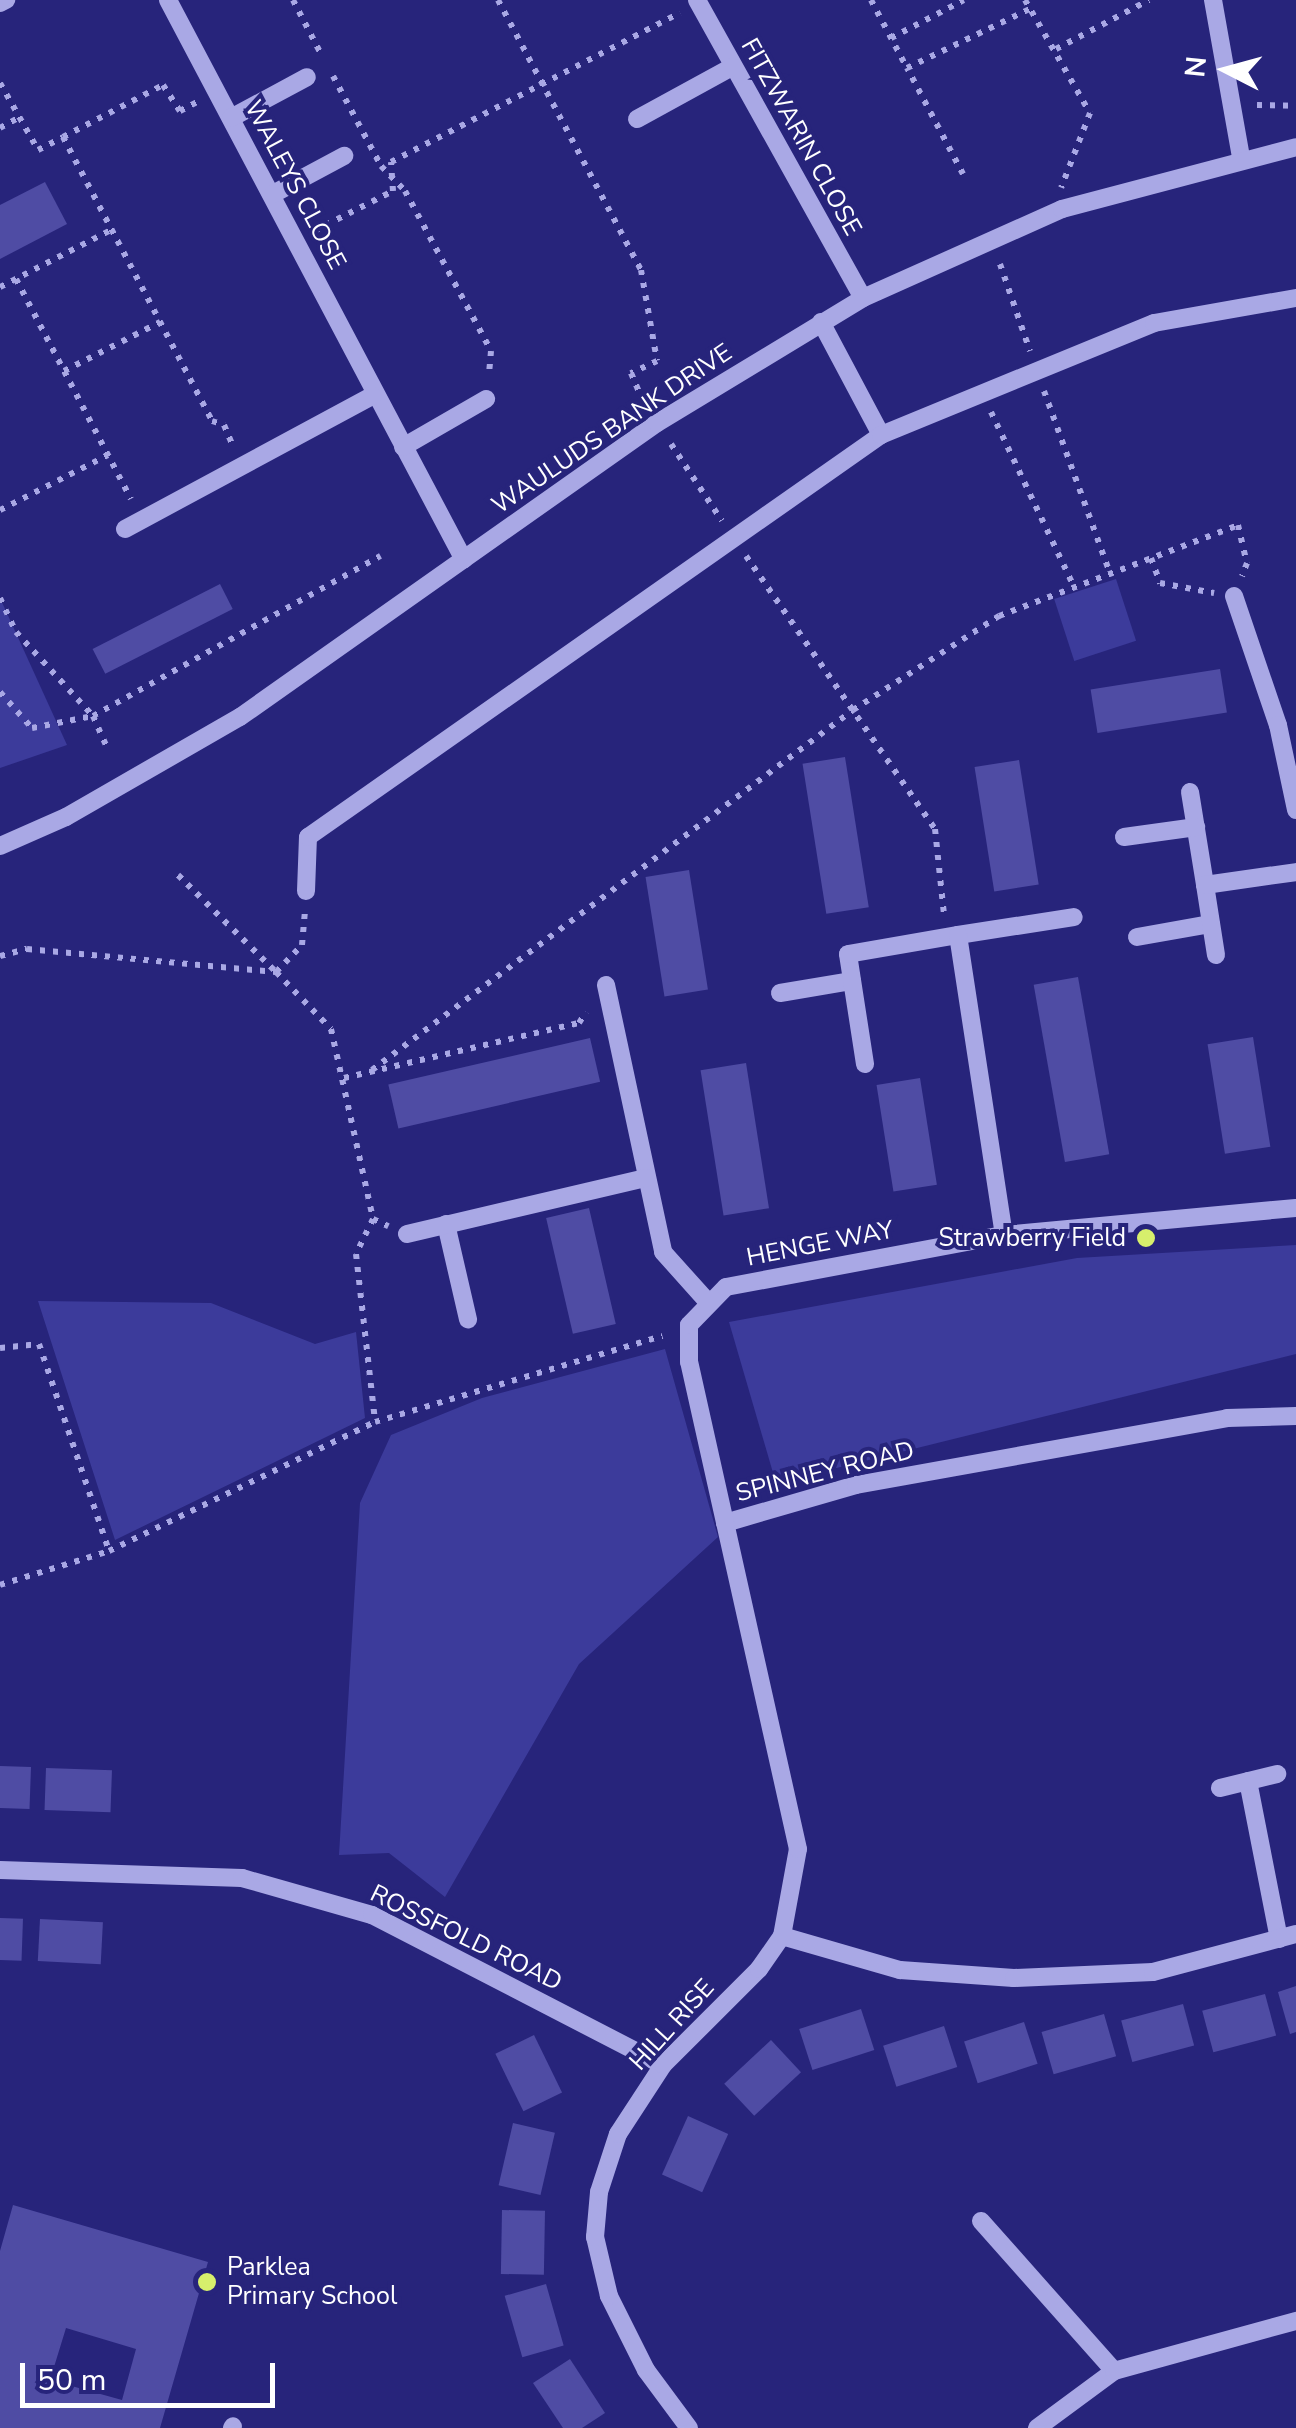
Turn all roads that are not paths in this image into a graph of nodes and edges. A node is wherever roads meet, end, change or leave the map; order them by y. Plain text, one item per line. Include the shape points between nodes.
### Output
1 (168, 0) edge
2 (1213, 0) edge
3 (698, 2) edge
4 (732, 68) junction
5 (307, 77) dead end
6 (232, 118) junction
7 (637, 119) dead end
8 (1296, 147) edge
9 (344, 156) dead end
10 (1241, 157) junction
11 (273, 194) junction
12 (863, 298) junction
13 (1296, 298) edge
14 (820, 322) junction
15 (372, 396) junction
16 (486, 399) road end
17 (881, 434) junction
18 (403, 447) junction
19 (133, 524) road end
20 (464, 560) junction
21 (1234, 596) road end
22 (1287, 725) edge
23 (1190, 792) dead end
24 (1296, 810) edge
25 (1196, 827) junction
26 (1124, 837) dead end
27 (0, 846) edge
28 (1296, 872) edge
29 (1205, 885) junction
30 (306, 891) road end
31 (1074, 917) dead end
32 (1211, 924) junction
33 (958, 935) junction
34 (1137, 937) dead end
35 (1216, 956) dead end
36 (852, 981) junction
37 (606, 984) road end
38 (780, 993) dead end
39 (865, 1064) dead end
40 (646, 1178) junction
41 (1296, 1208) edge
42 (446, 1224) junction
43 (406, 1234) road end
44 (1004, 1235) junction
45 (707, 1301) junction
46 (468, 1318) dead end
47 (1296, 1416) edge
48 (725, 1523) junction
49 (1278, 1774) dead end
50 (1248, 1781) junction
51 (1220, 1788) dead end
52 (0, 1870) edge
53 (782, 1936) junction
54 (1288, 1936) edge
55 (662, 2065) junction
56 (981, 2221) dead end
57 (1296, 2321) edge
58 (1114, 2371) junction
59 (685, 2427) edge
60 (1037, 2428) edge

1 - 6 street, WALEYS CLOSE
2 - 10 street
3 - 4 street, FITZWARIN CLOSE
4 - 7 street
4 - 12 street, FITZWARIN CLOSE
5 - 6 street
6 - 11 street, WALEYS CLOSE
8 - 10 street, WAULUDS BANK DRIVE
9 - 11 street
10 - 12 street, WAULUDS BANK DRIVE via 1062,209
11 - 15 street, WALEYS CLOSE
12 - 14 street, WAULUDS BANK DRIVE
13 - 17 street via 1154,323
14 - 17 street
14 - 20 street, WAULUDS BANK DRIVE via 658,423
15 - 18 street, WALEYS CLOSE
15 - 19 street
16 - 18 street
17 - 30 street via 308,838
18 - 20 street, WALEYS CLOSE
20 - 27 street, WAULUDS BANK DRIVE via 240,718 66,817
21 - 22 street
22 - 24 street
23 - 25 street
25 - 26 street
25 - 29 street
28 - 29 street
29 - 32 street
31 - 33 street
32 - 34 street
32 - 35 street
33 - 36 street via 848,954
33 - 44 street
36 - 38 street
36 - 39 street
37 - 40 street
40 - 42 street
40 - 45 street via 663,1252
41 - 44 street, HENGE WAY
42 - 43 street
42 - 46 street
44 - 45 street, HENGE WAY via 726,1287
45 - 48 street via 689,1325 689,1362
47 - 48 street, SPINNEY ROAD via 1227,1418 856,1484
48 - 53 street, SPINNEY ROAD via 798,1849
49 - 50 street
50 - 51 street
50 - 54 street
52 - 55 street, ROSSFOLD ROAD via 242,1878 353,1910
53 - 54 street via 900,1970 1014,1978 1153,1972
53 - 55 street, HILL RISE via 759,1969
55 - 59 street, HILL RISE via 618,2134 594,2238 609,2296 646,2370
56 - 58 street
57 - 58 street
58 - 60 street

